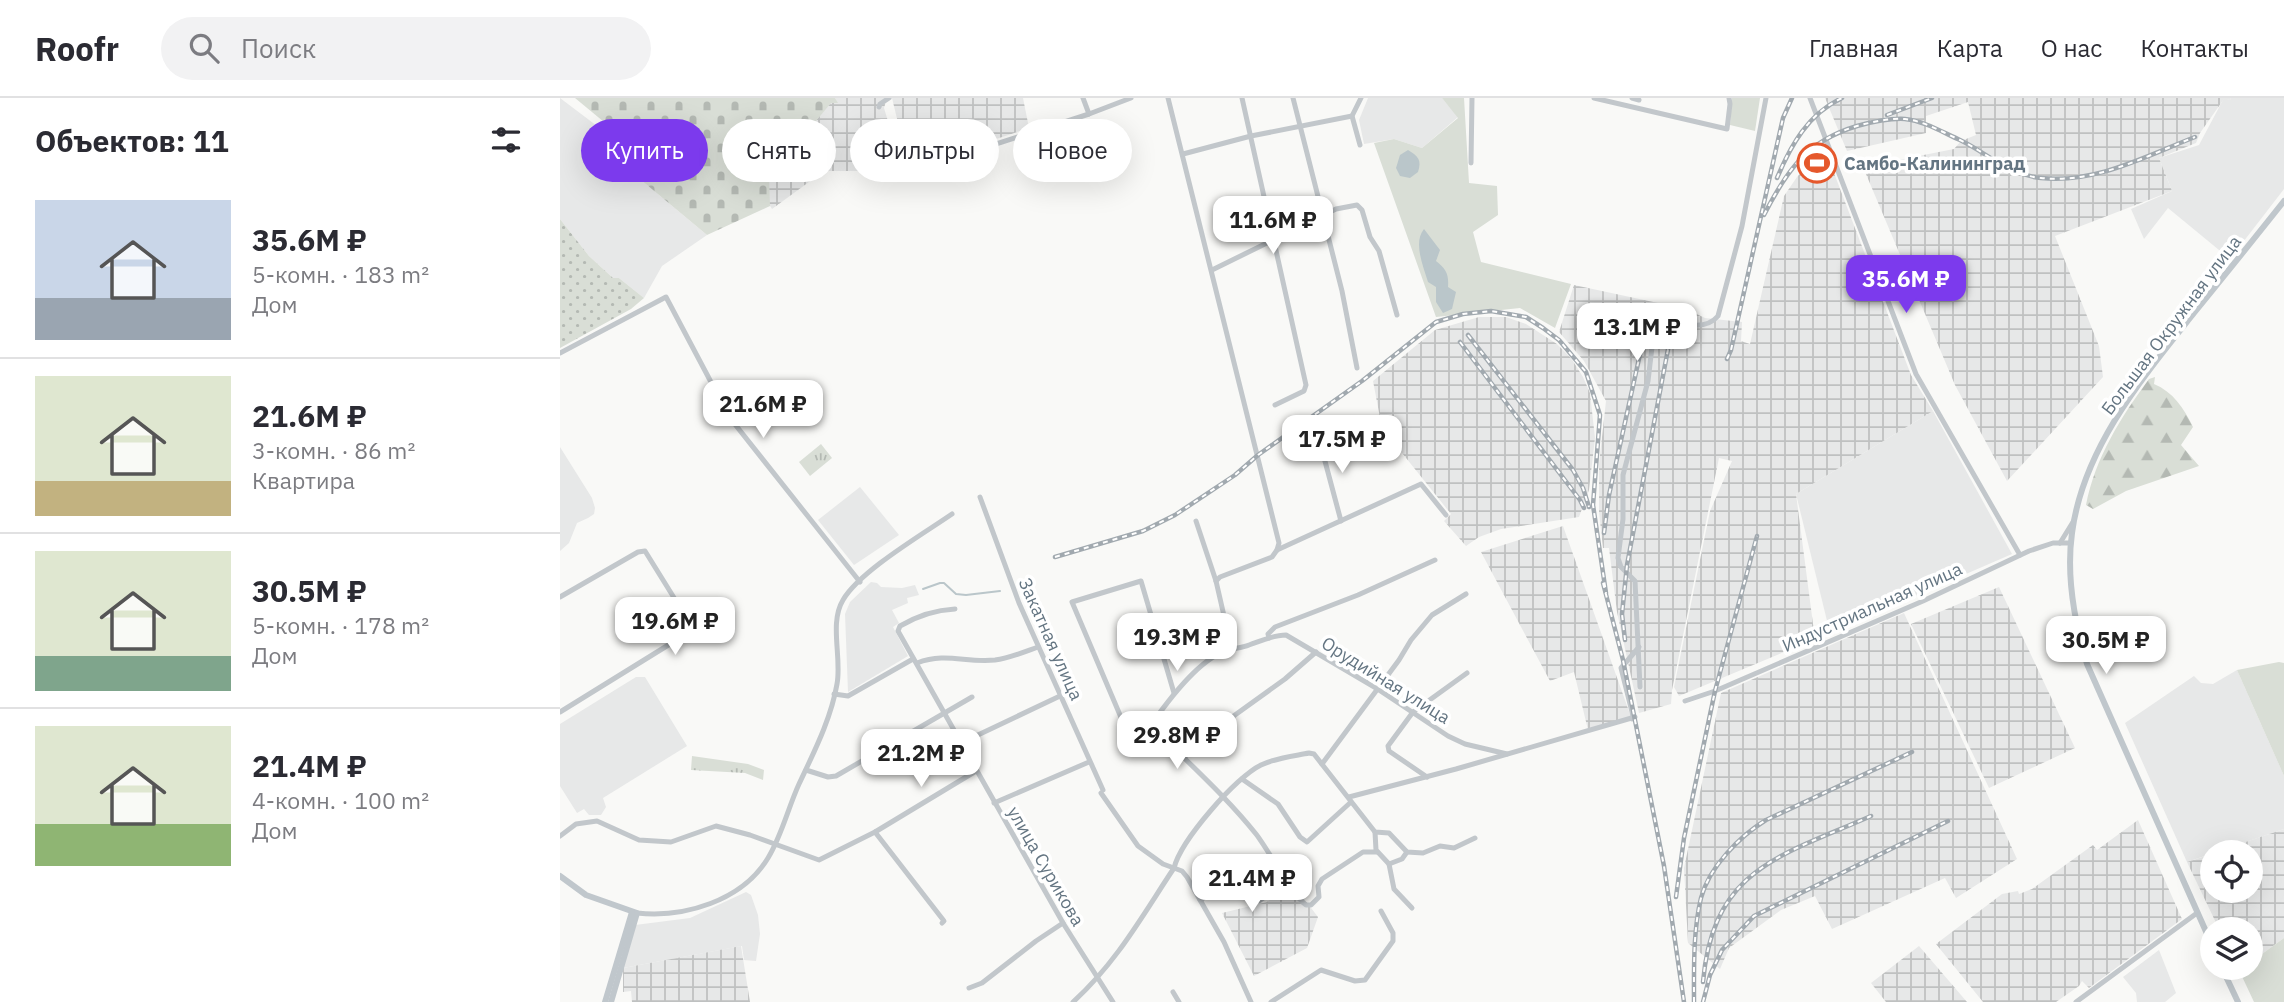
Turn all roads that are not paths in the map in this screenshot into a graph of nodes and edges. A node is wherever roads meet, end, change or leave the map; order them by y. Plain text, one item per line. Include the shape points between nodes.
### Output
1 (889, 98) edge
2 (1083, 98) edge
3 (1131, 98) edge
4 (1168, 98) edge
5 (1242, 98) edge
6 (1293, 98) edge
7 (1361, 98) edge
8 (1472, 98) edge
9 (1594, 98) edge
10 (1632, 98) edge
11 (1729, 98) edge
12 (1766, 98) edge
13 (1810, 98) edge
14 (1639, 100) dead end
15 (879, 107) dead end
16 (1089, 114) junction
17 (1352, 116) junction
18 (1300, 127) junction
19 (1251, 136) junction
20 (999, 143) edge
21 (1360, 145) dead end
22 (1183, 154) junction
23 (1471, 163) dead end
24 (2284, 201) edge
25 (1322, 216) junction
26 (1275, 241) junction
27 (1212, 270) junction
28 (1397, 315) dead end
29 (560, 353) edge
30 (1357, 368) dead end
31 (1275, 405) dead end
32 (1318, 435) dead end
33 (980, 497) dead end
34 (952, 514) dead end
35 (1446, 514) dead end
36 (2075, 519) junction
37 (1341, 521) junction
38 (1196, 522) dead end
39 (2060, 543) junction
40 (2071, 543) junction
41 (1277, 550) junction
42 (2020, 555) junction
43 (1435, 560) dead end
44 (860, 582) junction
45 (1216, 582) junction
46 (1466, 594) dead end
47 (560, 597) edge
48 (954, 609) dead end
49 (720, 621) dead end
50 (694, 630) junction
51 (1269, 638) junction
52 (1038, 647) junction
53 (1639, 648) junction
54 (1229, 650) junction
55 (1316, 652) junction
56 (915, 661) junction
57 (1466, 673) dead end
58 (1640, 687) dead end
59 (1376, 688) junction
60 (1174, 693) junction
61 (834, 694) junction
62 (972, 696) dead end
63 (1060, 696) junction
64 (1685, 701) dead end
65 (560, 712) edge
66 (1413, 712) junction
67 (944, 713) junction
68 (961, 743) junction
69 (1134, 748) dead end
70 (1507, 754) junction
71 (1182, 758) junction
72 (1089, 762) junction
73 (1322, 764) junction
74 (806, 770) junction
75 (976, 771) junction
76 (1427, 777) junction
77 (1242, 779) junction
78 (1222, 798) junction
79 (1350, 800) junction
80 (994, 803) junction
81 (875, 832) junction
82 (1376, 832) junction
83 (560, 835) edge
84 (1475, 838) dead end
85 (775, 844) junction
86 (1377, 852) junction
87 (1407, 852) junction
88 (1390, 864) junction
89 (1174, 868) junction
90 (560, 876) edge
91 (1288, 881) junction
92 (1200, 900) junction
93 (1412, 908) dead end
94 (1381, 911) dead end
95 (634, 912) junction
96 (2197, 913) junction
97 (2200, 919) edge
98 (943, 922) dead end
99 (1063, 923) junction
100 (1097, 980) junction
101 (2228, 980) edge
102 (969, 988) dead end
103 (1173, 992) dead end
104 (608, 1002) edge
105 (1073, 1002) edge
106 (1112, 1002) edge
107 (1179, 1002) edge
108 (1251, 1002) edge
109 (1270, 1002) edge
110 (2076, 1002) edge
111 (2238, 1002) edge

1 - 15 street
2 - 16 street
3 - 16 street
4 - 22 street
5 - 19 street
6 - 18 street
7 - 17 street
8 - 23 street
9 - 11 street via 1727,129
10 - 14 street
12 - 53 street via 1747,203 1718,316 1700,326 1655,322 1648,381 1623,475 1618,558 1635,581
13 - 42 street via 1916,374
16 - 20 street
17 - 18 street
17 - 21 street
18 - 19 street
18 - 25 street
19 - 22 street
19 - 26 street
22 - 27 street
24 - 36 main road, Большая Окружная улица via 2115,419 2095,459
25 - 26 street
25 - 28 street via 1349,205 1360,206 1379,251
25 - 30 street
26 - 27 street
26 - 31 street via 1306,385 1304,391
27 - 41 street via 1279,543
29 - 44 street via 666,297 730,418
32 - 37 street
33 - 52 street, Закатная улица
34 - 44 street
35 - 37 street via 1421,484
36 - 39 street
36 - 40 main road, Большая Окружная улица
37 - 41 street
38 - 45 street
39 - 40 street, Индустриальная улица
39 - 42 street, Индустриальная улица
40 - 96 main road, Большая Окружная улица via 2076,621 2087,664
41 - 45 street
42 - 64 street, Индустриальная улица via 1912,606
43 - 51 street via 1275,627
44 - 61 street via 839,609 839,669
45 - 54 street
46 - 59 street via 1432,615
47 - 50 street via 645,551
48 - 56 street, улица Сурикова via 938,610 900,626 898,631
49 - 50 street via 712,618
50 - 65 street
51 - 54 street
51 - 55 street, Орудийная улица via 1286,635
52 - 56 street via 995,660 937,656
52 - 63 street, Закатная улица
53 - 58 street
53 - 70 street, Орудийная улица via 1621,668 1633,718
54 - 60 street
55 - 59 street, Орудийная улица
55 - 71 street
56 - 61 street via 848,696
56 - 67 street, улица Сурикова
57 - 66 street
59 - 66 street, Орудийная улица
59 - 73 street
60 - 69 street via 1141,581 1072,602
60 - 71 street via 1152,725
61 - 74 street
62 - 67 street
63 - 68 street
63 - 72 street, Закатная улица
66 - 70 street, Орудийная улица via 1465,744
66 - 76 street via 1387,748
67 - 68 street, улица Сурикова
67 - 74 street via 836,776
68 - 75 street, улица Сурикова
70 - 76 street
71 - 78 street
72 - 80 street
72 - 89 street, Закатная улица via 1133,841
73 - 77 street via 1309,753 1263,764
73 - 79 street
74 - 85 street
75 - 80 street, улица Сурикова
75 - 81 street
76 - 79 street
77 - 78 street
77 - 79 street via 1278,804 1307,842
78 - 89 street via 1176,858
78 - 91 street via 1256,834
79 - 82 street
80 - 99 street, улица Сурикова
81 - 85 street via 819,860
81 - 98 street
82 - 86 street
82 - 87 street via 1389,833
83 - 85 street via 576,824 597,821 650,842 671,842 716,826
84 - 87 street via 1454,848
85 - 95 street via 758,871 718,900 682,911
86 - 88 street
86 - 91 street via 1363,852 1322,879 1319,897 1311,905 1301,901
87 - 88 street
88 - 93 street via 1394,889
89 - 92 street, Закатная улица via 1187,877
89 - 100 street
90 - 95 main road via 586,895
91 - 92 street via 1259,901 1223,888
92 - 108 street, Закатная улица
94 - 109 street via 1393,941 1365,980 1321,970
95 - 104 main road
96 - 97 main road, Большая Окружная улица
96 - 110 street
99 - 100 street, улица Сурикова
99 - 102 street
100 - 105 street
100 - 106 street, улица Сурикова
101 - 111 main road
103 - 107 street

